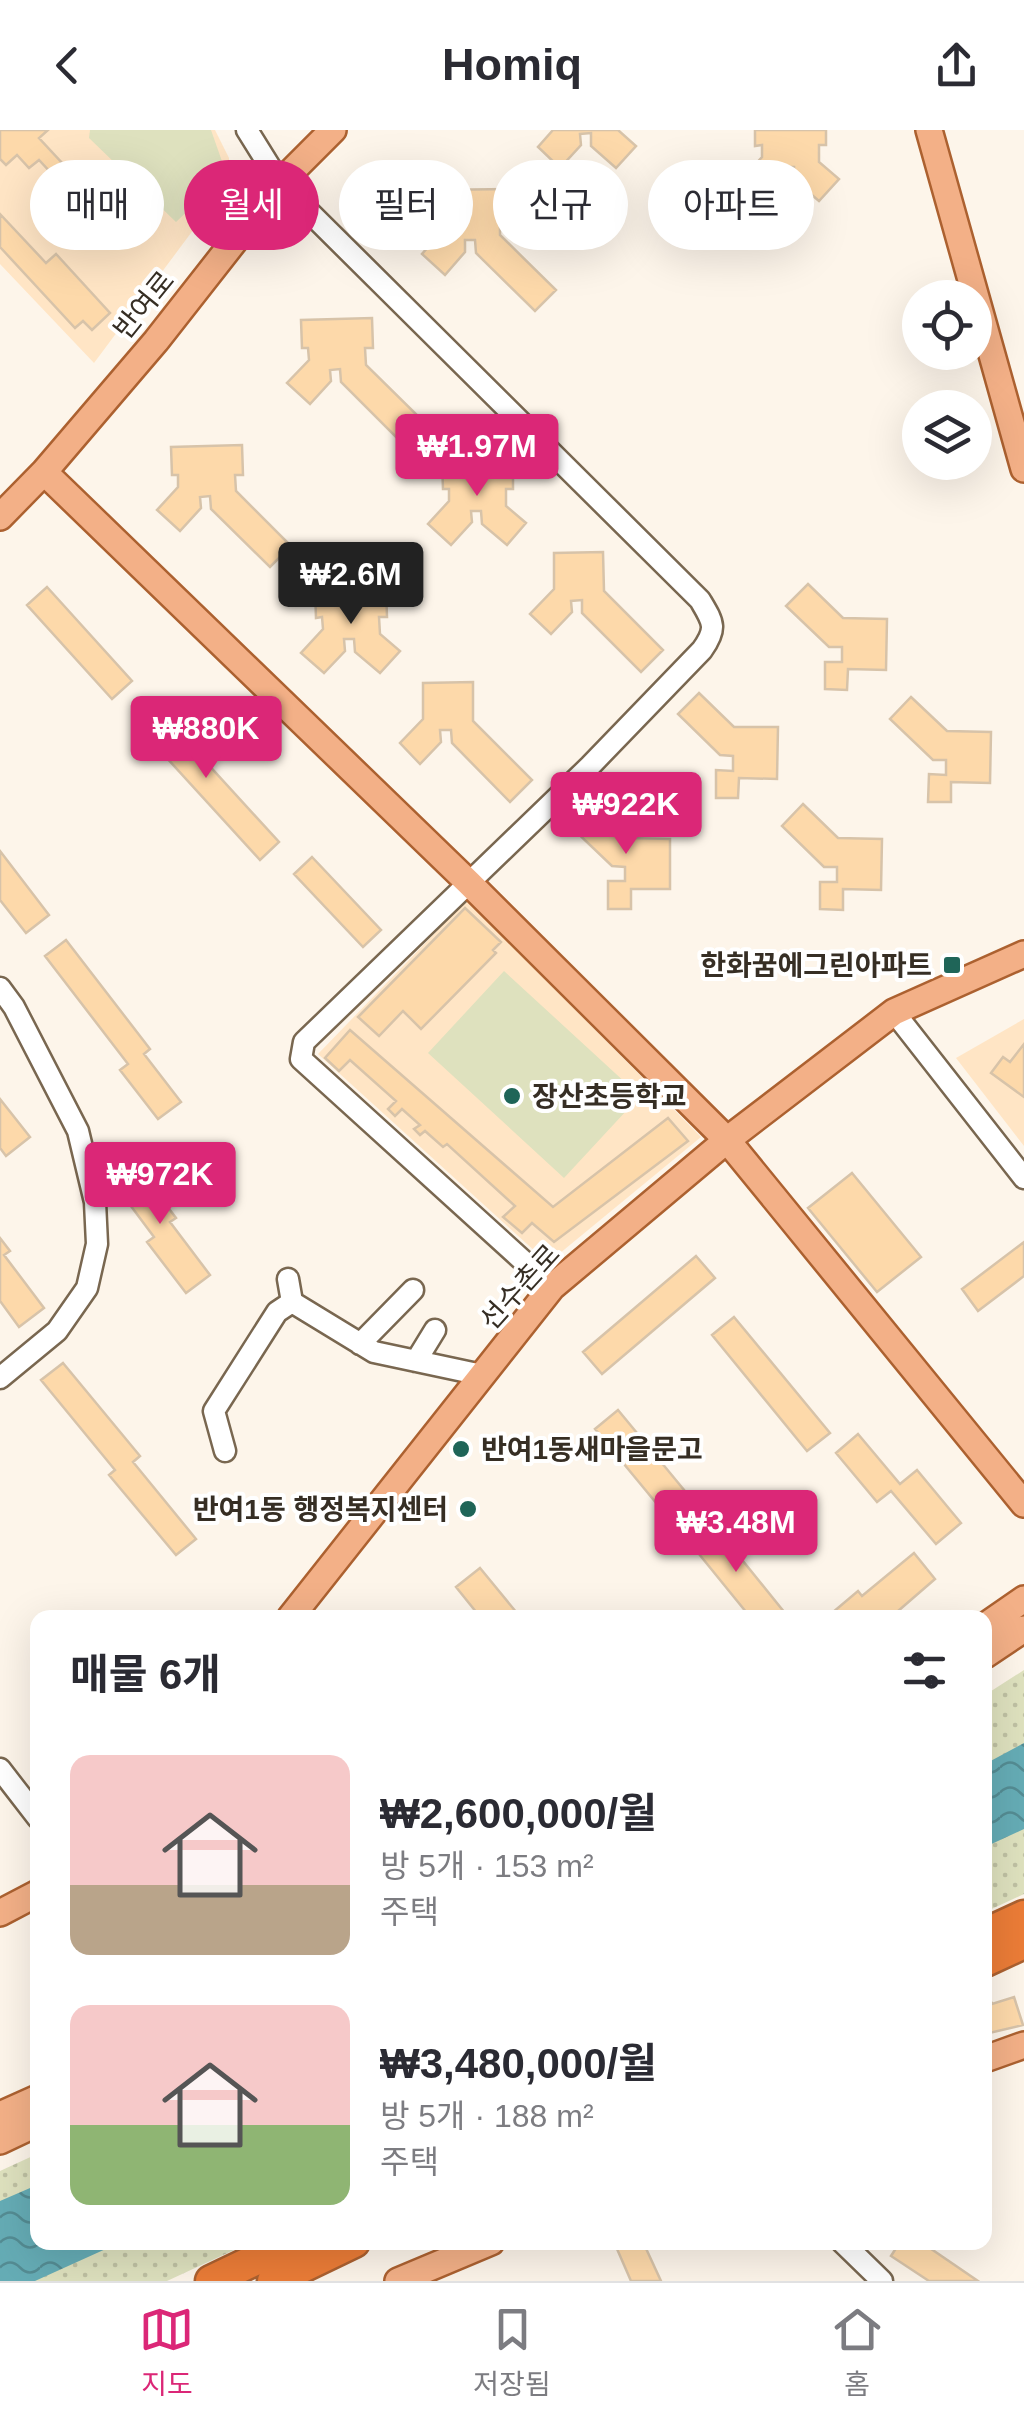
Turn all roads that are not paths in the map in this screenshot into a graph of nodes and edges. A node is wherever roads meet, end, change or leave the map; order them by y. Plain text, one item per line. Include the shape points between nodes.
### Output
1 (247, 130) edge
2 (333, 130) edge
3 (929, 130) edge
4 (265, 160) edge
5 (304, 160) edge
6 (319, 223) edge
7 (228, 250) edge
8 (1024, 469) edge
9 (44, 472) junction
10 (0, 517) edge
11 (469, 884) junction
12 (1024, 954) edge
13 (0, 988) edge
14 (894, 1012) junction
15 (727, 1140) junction
16 (1024, 1178) edge
17 (288, 1279) dead end
18 (552, 1287) junction
19 (412, 1290) dead end
20 (292, 1302) junction
21 (435, 1330) dead end
22 (360, 1344) junction
23 (416, 1362) junction
24 (482, 1375) junction
25 (0, 1378) edge
26 (224, 1451) dead end
27 (1024, 1504) edge
28 (1024, 1599) edge
29 (296, 1610) edge
30 (992, 1621) edge
31 (1024, 1629) edge
32 (992, 1650) edge
33 (0, 1769) edge
34 (30, 1808) edge
35 (30, 1896) edge
36 (0, 1913) edge
37 (1024, 1916) edge
38 (992, 1931) edge
39 (1024, 1943) edge
40 (992, 1958) edge
41 (1024, 2045) edge
42 (992, 2056) edge
43 (30, 2102) edge
44 (0, 2115) edge
45 (30, 2128) edge
46 (0, 2141) edge
47 (275, 2250) edge
48 (337, 2250) edge
49 (472, 2250) edge
50 (850, 2250) edge
51 (211, 2281) edge
52 (273, 2281) edge
53 (398, 2281) edge
54 (882, 2281) edge

1 - 4 street
2 - 5 main road, 반여로
3 - 8 main road
6 - 11 street via 700,600 712,621 702,650
7 - 9 main road, 반여로
9 - 10 main road, 반여로
9 - 11 main road
11 - 15 main road
11 - 18 street via 304,1042 301,1059
12 - 14 main road, 선수촌로
13 - 25 street via 78,1130 95,1202 96,1244 87,1288 57,1331
14 - 15 main road, 선수촌로
14 - 16 street
15 - 18 main road, 선수촌로
15 - 27 main road
17 - 20 street
18 - 24 main road, 선수촌로
19 - 22 street
20 - 22 street
20 - 26 street via 277,1312 214,1411
21 - 23 street
22 - 23 street
23 - 24 street
24 - 29 main road, 선수촌로
28 - 30 main road
31 - 32 main road
33 - 34 street
35 - 36 main road
37 - 38 highway
39 - 40 highway
41 - 42 main road
43 - 44 main road
45 - 46 main road
47 - 51 highway
48 - 52 highway
49 - 53 main road
50 - 54 street

